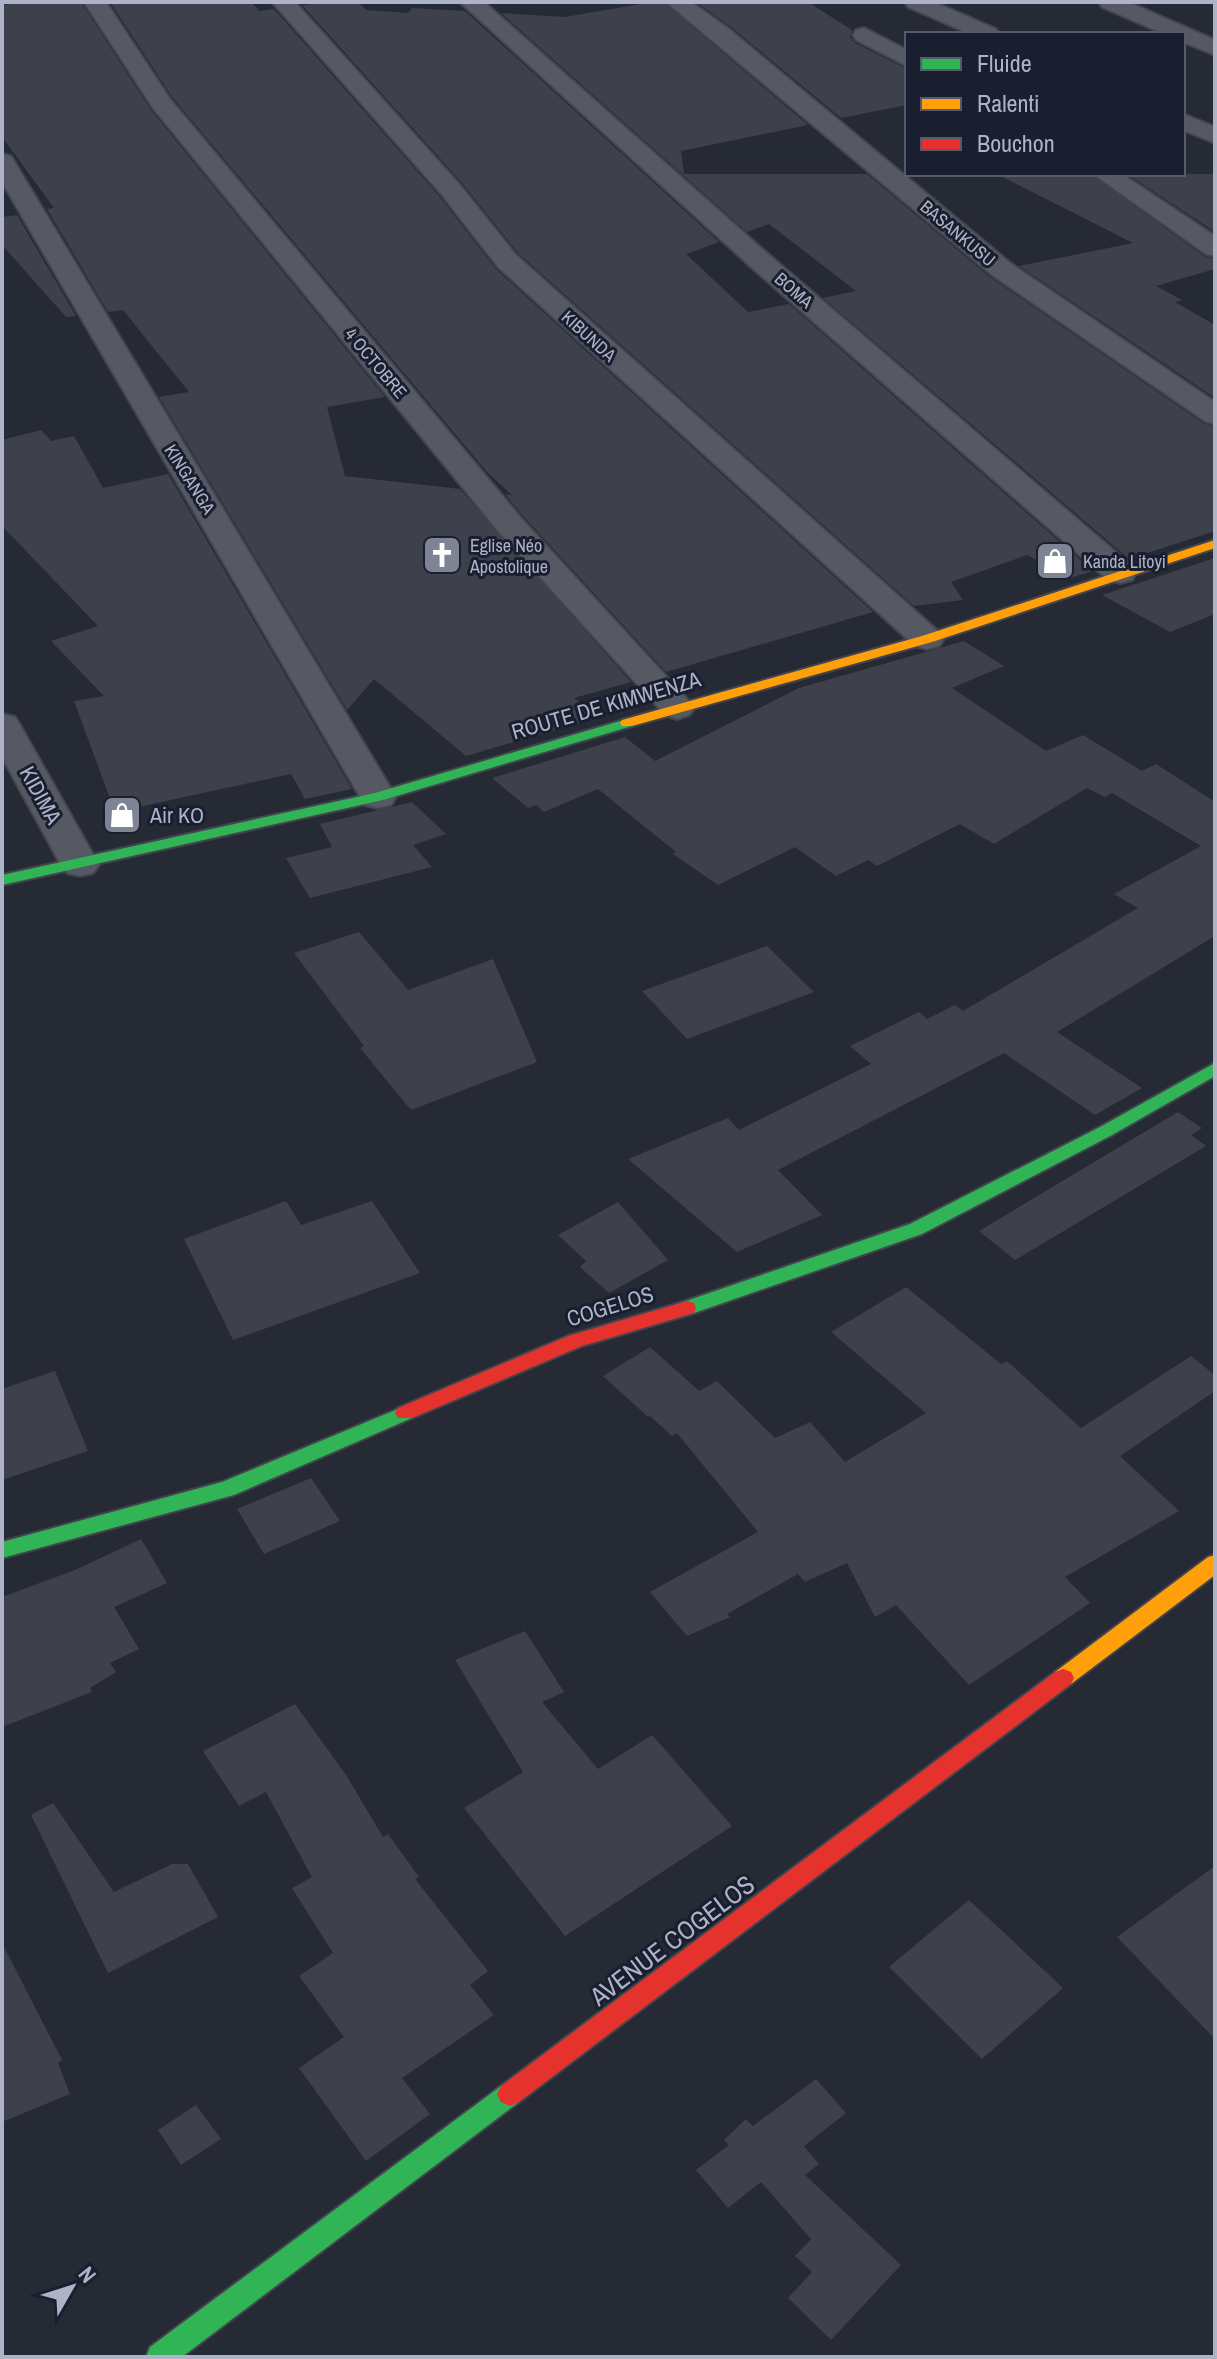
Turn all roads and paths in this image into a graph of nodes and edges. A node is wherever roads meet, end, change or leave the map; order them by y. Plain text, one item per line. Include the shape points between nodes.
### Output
1 (95, 2) edge
2 (283, 2) edge
3 (471, 2) edge
4 (677, 2) edge
5 (916, 2) edge
6 (1110, 2) edge
7 (984, 32) edge
8 (1178, 32) edge
9 (864, 35) dead end
10 (1185, 35) edge
11 (1215, 48) edge
12 (905, 58) edge
13 (1185, 122) edge
14 (1215, 136) edge
15 (2, 161) edge
16 (1108, 176) edge
17 (1215, 248) edge
18 (1215, 415) edge
19 (1215, 544) edge
20 (1120, 573) junction
21 (927, 639) junction
22 (677, 708) junction
23 (2, 725) edge
24 (378, 797) junction
25 (80, 865) junction
26 (2, 880) edge
27 (1215, 1069) edge
28 (2, 1550) edge
29 (1215, 1563) edge
30 (160, 2357) edge

1 - 22 street, 4 OCTOBRE via 181,128 510,525
2 - 21 street, KIBUNDA via 451,190 507,261
3 - 20 street, BOMA
4 - 18 street, BASANKUSU via 1001,269
5 - 7 street
6 - 8 street
9 - 12 street
10 - 11 street
13 - 14 street
15 - 24 street, KINGANGA
16 - 17 street
19 - 20 street, ROUTE DE KIMWENZA
20 - 21 street, ROUTE DE KIMWENZA
21 - 22 street, ROUTE DE KIMWENZA
22 - 24 street, ROUTE DE KIMWENZA
23 - 25 street, KIDIMA
24 - 25 street, ROUTE DE KIMWENZA
25 - 26 street, ROUTE DE KIMWENZA
27 - 28 street, COGELOS via 916,1229 746,1290 575,1341 227,1489
29 - 30 street, AVENUE COGELOS

